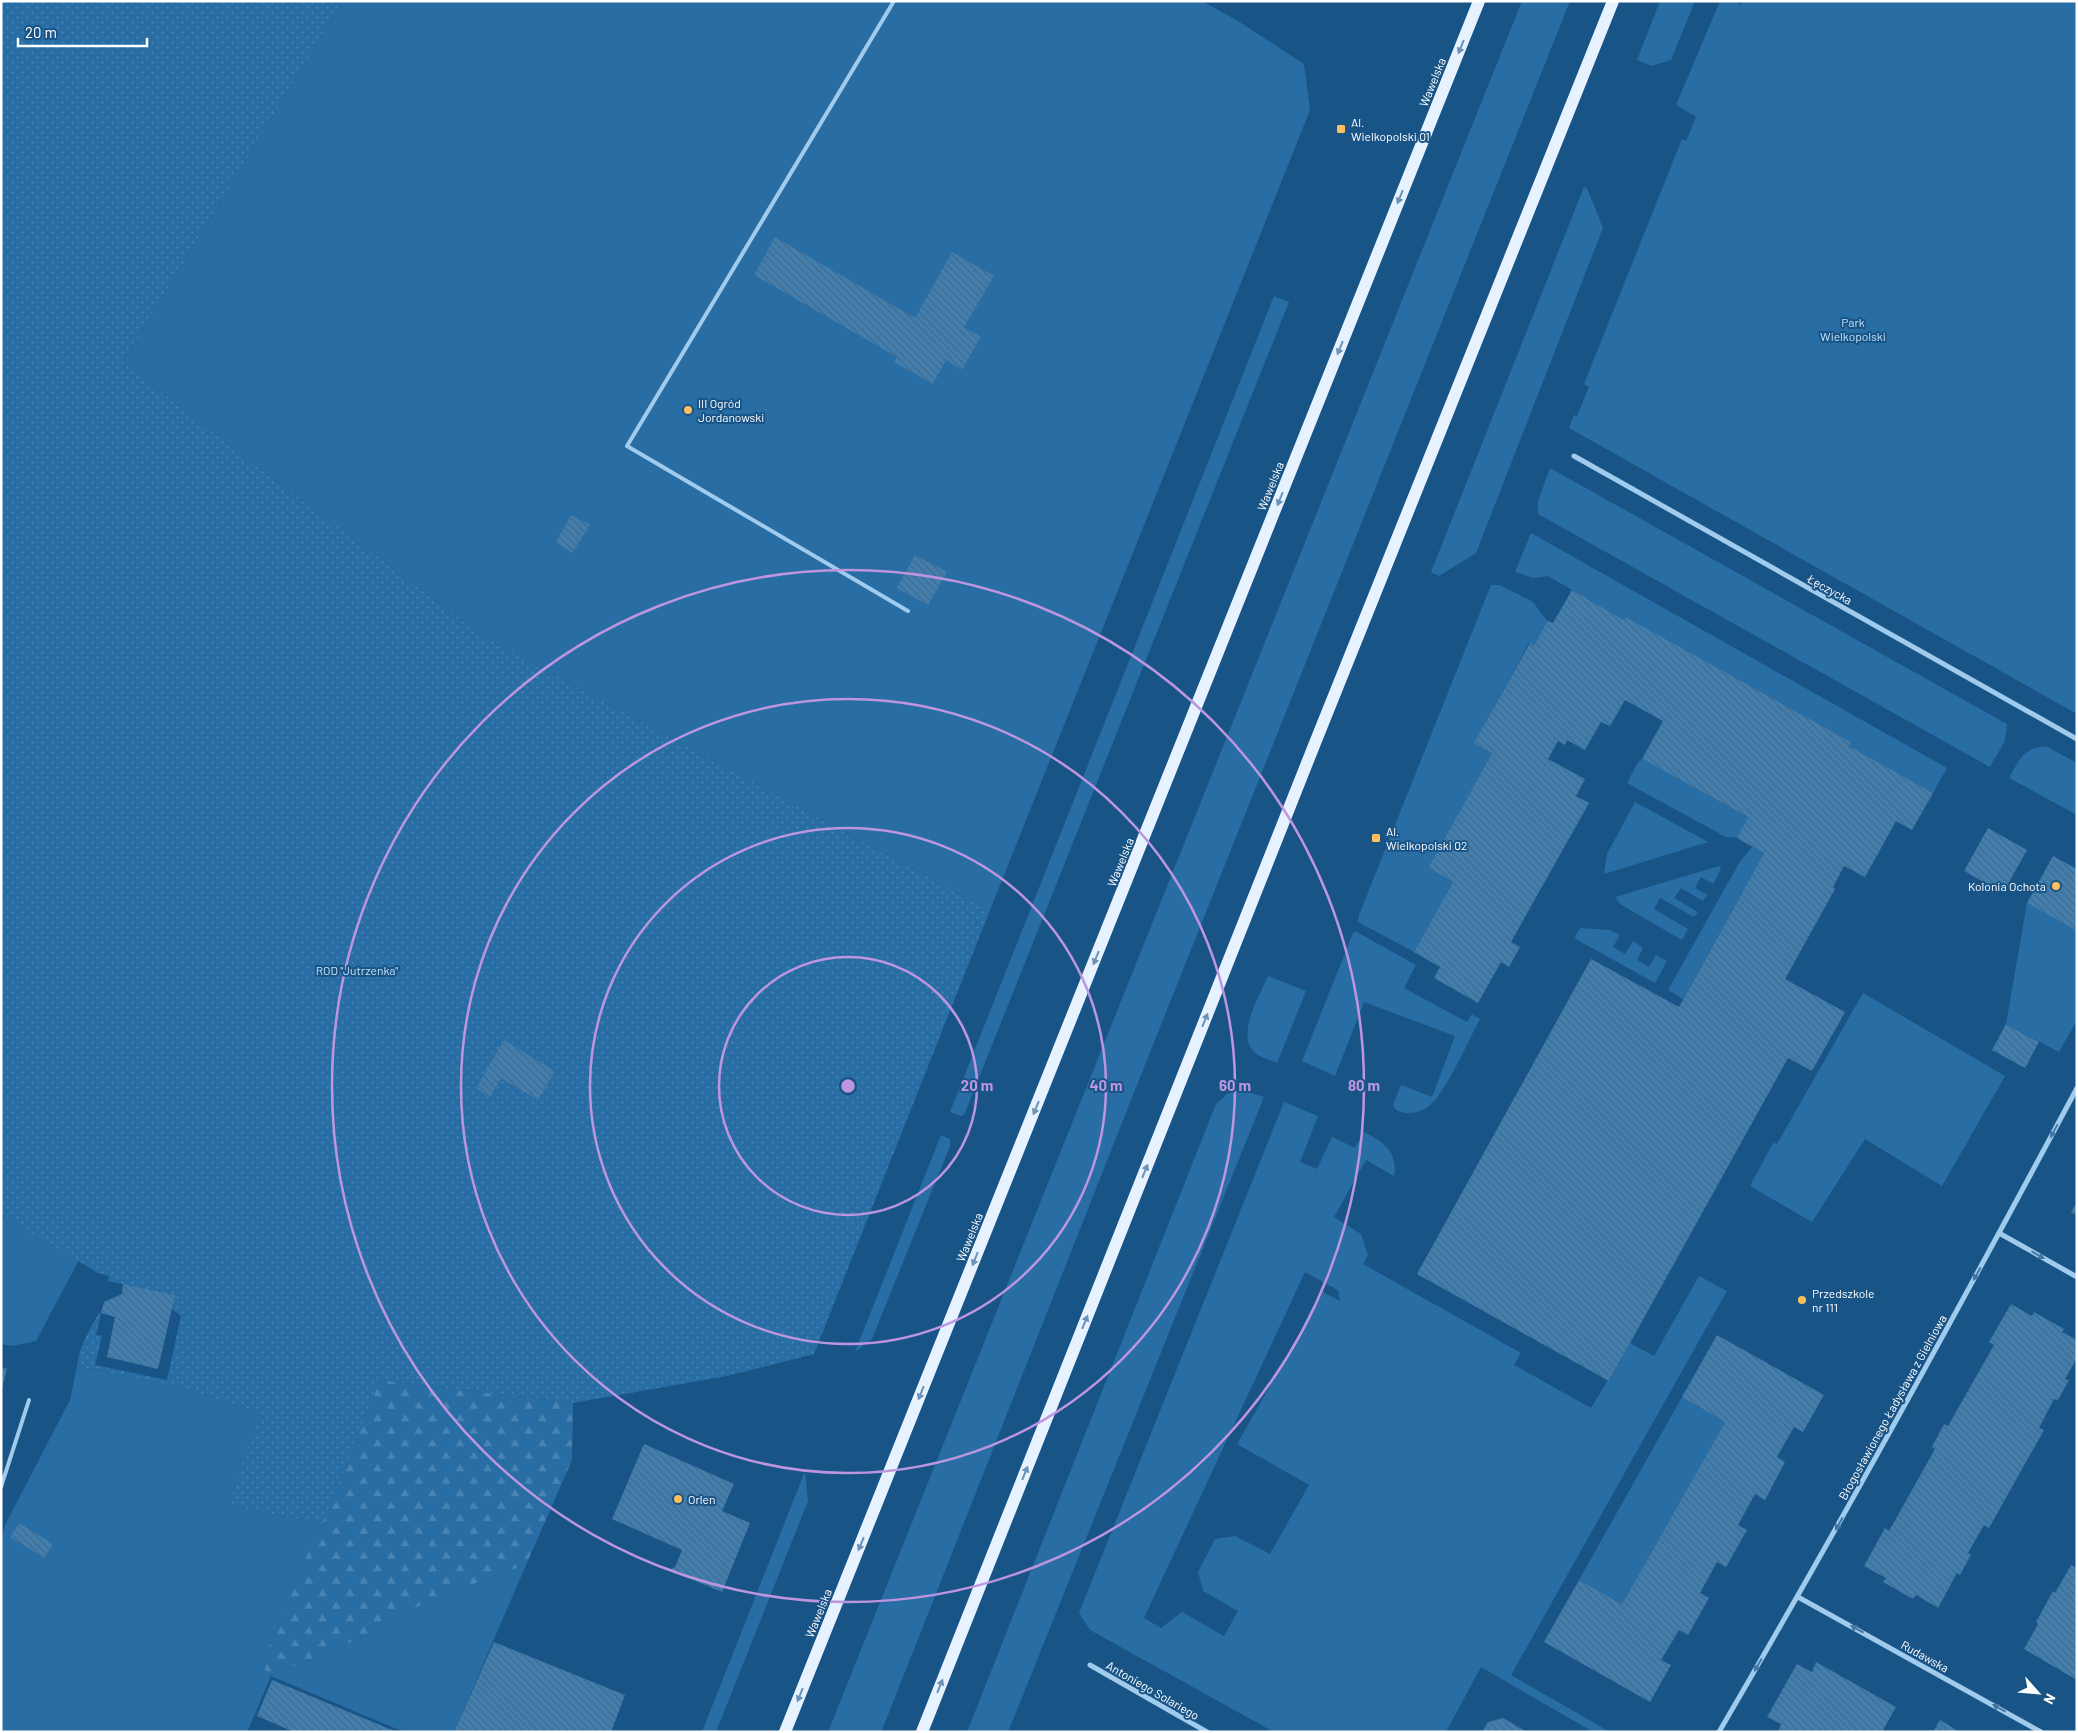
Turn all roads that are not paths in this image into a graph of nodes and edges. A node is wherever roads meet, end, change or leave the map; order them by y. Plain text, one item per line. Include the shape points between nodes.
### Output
1 (894, 1) edge
2 (1479, 1) edge
3 (1613, 1) edge
4 (1574, 456) dead end
5 (908, 611) dead end
6 (2077, 739) edge
7 (2077, 1088) edge
8 (2000, 1233) junction
9 (2077, 1277) edge
10 (29, 1400) dead end
11 (1, 1487) edge
12 (1798, 1597) junction
13 (1090, 1665) dead end
14 (785, 1732) edge
15 (922, 1732) edge
16 (1207, 1732) edge
17 (1719, 1732) edge
18 (2041, 1732) edge

1 - 5 lane via 627,446
2 -> 14 main road, Wawelska
15 -> 3 main road
4 - 6 street, Łęczycka
7 -> 8 street, Błogosławionego Ładysława z Gielniowa
8 -> 9 street
8 -> 12 street, Błogosławionego Ładysława z Gielniowa
10 - 11 lane
12 -> 17 street, Błogosławionego Ładysława z Gielniowa
18 -> 12 street, Rudawska
13 - 16 street, Antoniego Solariego

